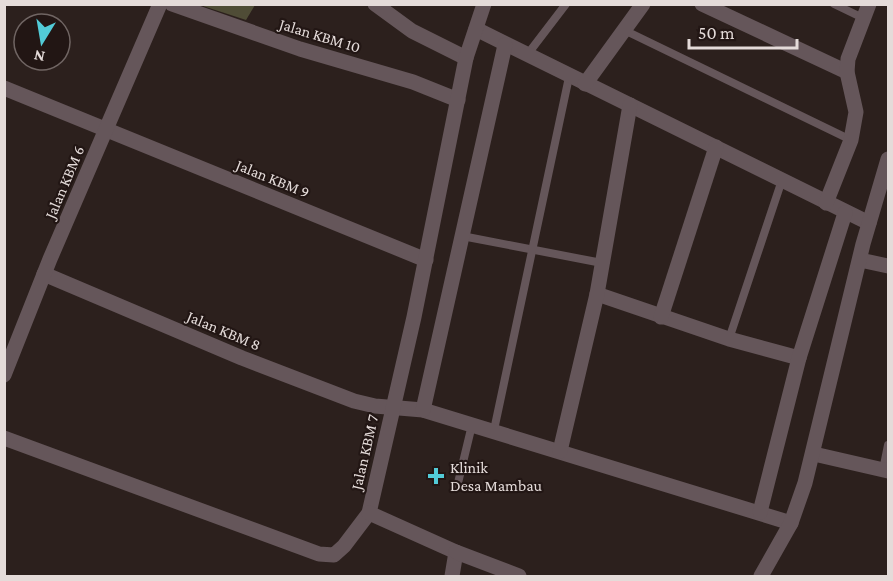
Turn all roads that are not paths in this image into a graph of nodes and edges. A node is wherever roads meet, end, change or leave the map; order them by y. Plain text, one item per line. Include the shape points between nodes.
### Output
1 (160, 4) edge
2 (172, 4) edge
3 (375, 4) edge
4 (484, 4) edge
5 (566, 4) edge
6 (643, 4) edge
7 (702, 4) edge
8 (834, 4) edge
9 (866, 11) edge
10 (476, 29) junction
11 (624, 30) junction
12 (505, 45) junction
13 (527, 55) junction
14 (466, 58) junction
15 (847, 72) junction
16 (569, 77) junction
17 (585, 84) junction
18 (4, 88) edge
19 (458, 100) junction
20 (630, 105) junction
21 (106, 129) junction
22 (851, 140) junction
23 (716, 147) junction
24 (888, 159) edge
25 (782, 180) junction
26 (826, 202) junction
27 (845, 213) junction
28 (868, 223) junction
29 (462, 236) junction
30 (533, 249) junction
31 (426, 260) junction
32 (860, 260) junction
33 (602, 262) junction
34 (888, 266) edge
35 (44, 274) junction
36 (597, 294) junction
37 (661, 317) junction
38 (729, 339) junction
39 (799, 358) junction
40 (4, 375) edge
41 (393, 408) junction
42 (423, 410) junction
43 (472, 425) junction
44 (494, 430) junction
45 (4, 438) edge
46 (888, 445) edge
47 (560, 451) junction
48 (814, 454) junction
49 (886, 470) edge
50 (457, 487) dead end
51 (760, 512) junction
52 (369, 513) junction
53 (791, 523) junction
54 (456, 552) junction
55 (452, 576) edge
56 (519, 576) edge
57 (761, 576) edge

1 - 21 street, Jalan KBM 6
2 - 19 street, Jalan KBM 10
3 - 14 street via 412,31
4 - 10 street, Jalan KBM 7
5 - 13 lane
6 - 11 street
7 - 15 street
8 - 9 lane
9 - 15 street
10 - 12 street
10 - 14 street, Jalan KBM 7
11 - 17 street
11 - 22 lane
12 - 13 street
12 - 29 street
13 - 16 street
14 - 19 street, Jalan KBM 7
15 - 22 street via 856,112
16 - 17 street
16 - 30 lane
17 - 20 street
18 - 21 street, Jalan KBM 9
19 - 31 street, Jalan KBM 7
20 - 23 street
20 - 33 street
21 - 31 street, Jalan KBM 9
21 - 35 street, Jalan KBM 6
22 - 26 street
23 - 25 street
23 - 37 street
24 - 28 street
25 - 26 street
25 - 38 lane
26 - 27 street
27 - 28 street
27 - 39 street
28 - 32 street
29 - 30 lane
29 - 42 street
30 - 33 lane
30 - 44 lane
31 - 41 street, Jalan KBM 7
32 - 34 street
32 - 48 street
33 - 36 street
35 - 40 street, Jalan KBM 6
35 - 41 street, Jalan KBM 8 via 242,358 354,401
36 - 37 street
36 - 47 street
37 - 38 street
38 - 39 street
39 - 51 street
41 - 42 street, Jalan KBM 8
41 - 52 street, Jalan KBM 7
42 - 43 street, Jalan KBM 8
43 - 44 street, Jalan KBM 8
43 - 50 lane
44 - 47 street, Jalan KBM 8
45 - 52 street, Jalan KBM 7 via 319,554 334,555
46 - 49 lane
47 - 51 street, Jalan KBM 8
48 - 49 street
48 - 53 street
51 - 53 street, Jalan KBM 8
52 - 54 street
53 - 57 street
54 - 55 street
54 - 56 street

